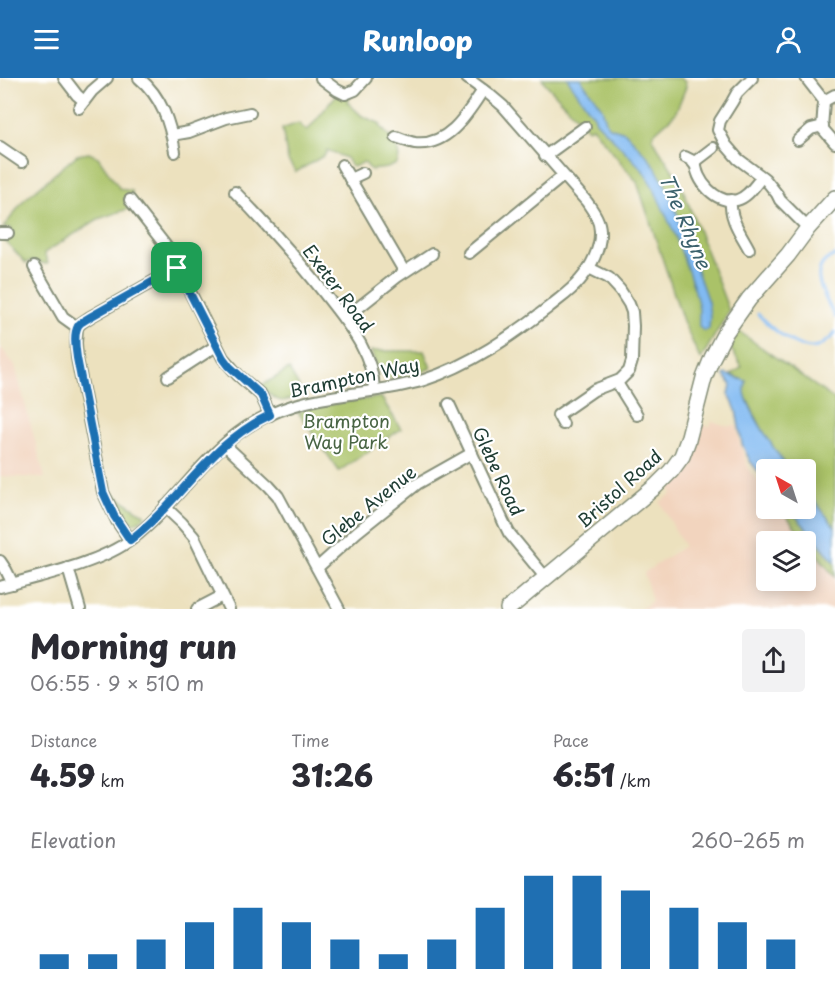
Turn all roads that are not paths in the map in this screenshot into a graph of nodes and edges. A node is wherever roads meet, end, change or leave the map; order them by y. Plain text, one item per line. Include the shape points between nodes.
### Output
1 (64, 78) edge
2 (107, 78) edge
3 (139, 78) edge
4 (366, 78) edge
5 (467, 78) edge
6 (752, 78) edge
7 (806, 78) edge
8 (323, 84) edge
9 (483, 90) junction
10 (835, 95) edge
11 (824, 101) junction
12 (244, 118) dead end
13 (822, 126) junction
14 (585, 127) dead end
15 (172, 135) junction
16 (396, 137) dead end
17 (798, 140) dead end
18 (835, 143) edge
19 (0, 147) edge
20 (713, 148) dead end
21 (175, 152) dead end
22 (545, 156) junction
23 (685, 157) dead end
24 (22, 162) dead end
25 (342, 165) dead end
26 (696, 165) junction
27 (363, 173) dead end
28 (563, 176) junction
29 (762, 177) junction
30 (350, 179) junction
31 (235, 192) dead end
32 (835, 198) edge
33 (130, 200) dead end
34 (731, 200) junction
35 (267, 207) dead end
36 (258, 216) junction
37 (808, 228) junction
38 (749, 249) dead end
39 (474, 253) dead end
40 (432, 254) dead end
41 (177, 268) junction
42 (589, 268) junction
43 (404, 271) junction
44 (40, 272) dead end
45 (344, 320) junction
46 (77, 327) junction
47 (216, 346) junction
48 (173, 370) dead end
49 (617, 383) junction
50 (374, 390) junction
51 (449, 404) dead end
52 (636, 406) dead end
53 (270, 415) junction
54 (563, 424) dead end
55 (225, 445) junction
56 (472, 453) junction
57 (165, 507) junction
58 (130, 540) junction
59 (0, 561) edge
60 (68, 568) junction
61 (317, 568) junction
62 (546, 578) junction
63 (13, 584) junction
64 (0, 587) edge
65 (222, 596) junction
66 (80, 609) edge
67 (196, 609) edge
68 (228, 609) edge
69 (339, 609) edge
70 (508, 609) edge

1 - 2 street via 82,104
3 - 15 street via 162,107
4 - 8 street via 345,94
5 - 9 street, Brampton Way
6 - 29 street via 732,102 718,130 738,159
7 - 11 street
9 - 16 street via 459,123 437,139 414,143
9 - 22 street, Brampton Way via 503,106
10 - 11 street
11 - 13 street
12 - 15 street via 222,120
13 - 17 street via 810,129
13 - 18 street
14 - 22 street
15 - 21 street
19 - 24 street
20 - 26 street
22 - 28 street, Brampton Way
23 - 26 street
25 - 30 street
26 - 34 street via 700,179 710,190 721,199
27 - 30 street
28 - 39 street
28 - 42 street, Brampton Way via 599,222 600,238
29 - 34 street via 746,194
29 - 37 street
30 - 43 street
31 - 36 street, Exeter Road
32 - 37 main road, Bristol Road
33 - 41 street via 141,206
34 - 38 street via 733,220
35 - 36 street
36 - 45 street, Exeter Road
37 - 62 main road, Bristol Road via 725,333 704,378 688,440 676,466
40 - 43 street
41 - 46 street
41 - 47 street
42 - 49 street via 609,278 632,312 632,361
42 - 50 street, Brampton Way via 567,293 483,352 426,379
43 - 45 street
44 - 46 street via 63,317
45 - 50 street, Exeter Road via 364,351
46 - 58 street via 77,358 102,488
47 - 48 street
47 - 53 street via 227,365 261,395
49 - 52 street
49 - 54 street via 594,390 558,415
50 - 53 street, Brampton Way via 319,399
51 - 56 street, Glebe Road
53 - 55 street, Brampton Way
55 - 57 street, Brampton Way
55 - 61 street via 276,494
56 - 61 street, Glebe Avenue via 417,484
56 - 62 street, Glebe Road via 509,533
57 - 58 street, Brampton Way
57 - 65 street via 194,537
58 - 60 street, Brampton Way
59 - 63 street
60 - 63 street, Brampton Way
60 - 66 street
61 - 69 street
62 - 70 main road, Bristol Road
63 - 64 street, Brampton Way
65 - 67 street
65 - 68 street

